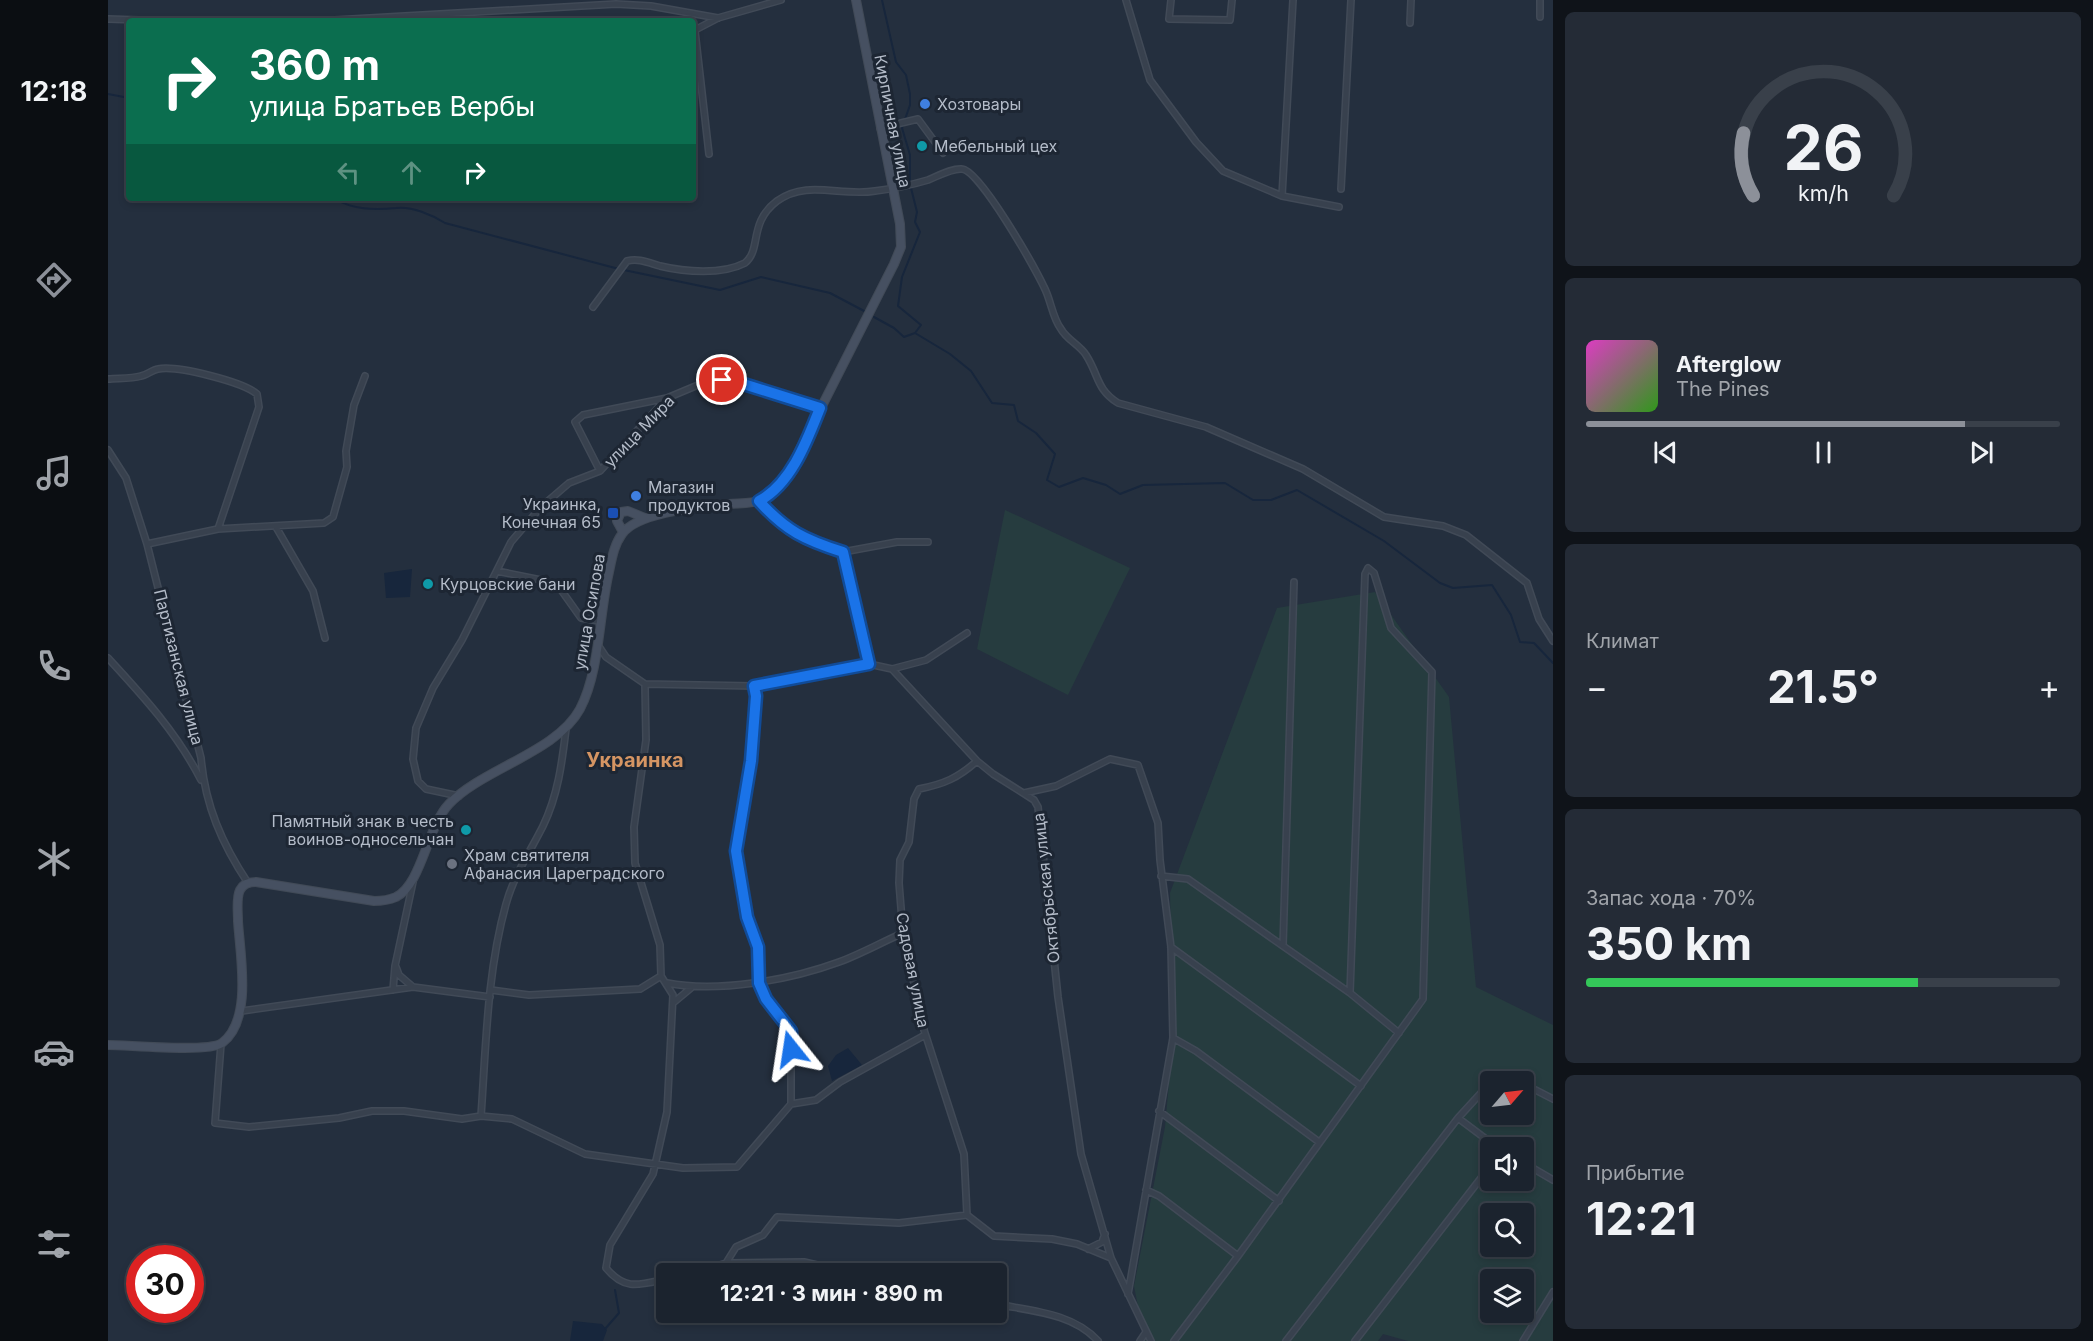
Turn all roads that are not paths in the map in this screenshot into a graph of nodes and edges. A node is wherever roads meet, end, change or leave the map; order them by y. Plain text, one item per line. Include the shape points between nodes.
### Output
1 (781, 0) edge
2 (856, 0) edge
3 (1126, 0) edge
4 (1171, 0) edge
5 (1232, 0) edge
6 (1293, 0) edge
7 (1351, 0) edge
8 (1411, 0) edge
9 (1540, 0) edge
10 (370, 18) edge
11 (718, 18) junction
12 (1540, 18) dead end
13 (108, 19) edge
14 (126, 20) edge
15 (1410, 23) dead end
16 (696, 30) edge
17 (696, 47) edge
18 (880, 128) junction
19 (943, 153) dead end
20 (709, 154) dead end
21 (891, 187) junction
22 (1341, 189) dead end
23 (1282, 196) junction
24 (1339, 207) dead end
25 (593, 307) dead end
26 (365, 376) dead end
27 (108, 380) edge
28 (667, 398) junction
29 (820, 408) junction
30 (108, 450) edge
31 (600, 471) junction
32 (759, 501) junction
33 (645, 518) junction
34 (276, 527) junction
35 (218, 529) junction
36 (623, 532) junction
37 (928, 542) dead end
38 (147, 544) junction
39 (843, 552) junction
40 (496, 571) junction
41 (1294, 582) dead end
42 (599, 621) junction
43 (967, 633) dead end
44 (325, 638) dead end
45 (1553, 640) edge
46 (597, 644) junction
47 (108, 658) edge
48 (869, 664) junction
49 (892, 669) junction
50 (645, 684) junction
51 (754, 686) junction
52 (566, 729) junction
53 (977, 760) junction
54 (204, 784) junction
55 (1024, 793) junction
56 (459, 796) junction
57 (415, 874) junction
58 (1161, 876) junction
59 (248, 883) junction
60 (903, 933) junction
61 (1283, 946) junction
62 (1171, 947) junction
63 (395, 966) junction
64 (661, 976) junction
65 (666, 983) junction
66 (759, 983) junction
67 (695, 986) junction
68 (413, 987) junction
69 (393, 990) junction
70 (490, 993) junction
71 (1350, 993) junction
72 (672, 1005) junction
73 (242, 1011) junction
74 (1399, 1033) junction
75 (926, 1035) junction
76 (1173, 1038) junction
77 (221, 1044) junction
78 (108, 1045) edge
79 (1361, 1086) junction
80 (1534, 1089) edge
81 (1480, 1094) edge
82 (1553, 1099) edge
83 (792, 1104) junction
84 (1159, 1112) junction
85 (481, 1116) junction
86 (1458, 1118) junction
87 (1483, 1137) edge
88 (1319, 1142) junction
89 (656, 1164) junction
90 (1534, 1169) edge
91 (1480, 1179) edge
92 (1553, 1180) edge
93 (1146, 1190) junction
94 (1279, 1201) junction
95 (967, 1215) junction
96 (1105, 1234) junction
97 (1088, 1248) junction
98 (1238, 1256) junction
99 (1111, 1258) junction
100 (726, 1263) joint
101 (808, 1263) edge
102 (656, 1281) edge
103 (1553, 1292) edge
104 (1128, 1295) junction
105 (1007, 1306) edge
106 (1146, 1332) junction
107 (1098, 1341) edge
108 (1140, 1341) edge
109 (1151, 1341) edge
110 (1174, 1341) edge
111 (1286, 1341) edge
112 (1355, 1341) edge
113 (1523, 1341) edge

1 - 11 street
2 - 18 main road, Кирпичная улица
3 - 23 street via 1150,80 1196,142 1223,171
4 - 5 street via 1168,19 1230,20
6 - 23 street
7 - 22 street
8 - 15 street
9 - 12 street
10 - 11 street via 616,4
11 - 16 street
13 - 14 street
17 - 20 street
18 - 19 street via 918,119
18 - 21 main road, Кирпичная улица
21 - 25 street via 864,193 818,189 794,192 762,216 752,253 745,263 690,271 627,261
21 - 29 main road, Кирпичная улица via 901,247
21 - 45 street via 957,169 971,172 998,208 1045,289 1061,330 1083,351 1107,395 1118,403 1206,427 1288,462 1384,517 1455,529 1527,583 1539,619
23 - 24 street
26 - 34 street via 354,405 347,466 333,518 324,523
27 - 35 street via 170,369 229,381 257,394 259,407
28 - 29 street, улица Мира via 710,380 734,381
28 - 31 street, улица Мира
28 - 31 street via 583,415 575,422
29 - 32 main road via 789,471 778,487
30 - 38 street, Партизанская улица via 126,478
31 - 40 street, улица Мира via 569,483 541,507 511,542
32 - 33 main road
32 - 39 street via 778,522 803,539
33 - 36 main road
33 - 36 main road, улица Осипова via 621,512 617,521
34 - 35 street
34 - 44 street via 313,591
35 - 38 street
36 - 42 main road, улица Осипова via 614,546
37 - 39 street via 897,542
38 - 54 street, Партизанская улица via 201,758
39 - 48 street
40 - 42 street via 559,587 580,618
40 - 56 street, улица Мира via 433,688 416,728 413,759 418,781 426,789
41 - 61 street
42 - 46 main road, улица Осипова
43 - 49 street via 926,660
46 - 50 street via 606,657
46 - 52 main road, улица Осипова via 589,687
47 - 54 street via 185,748
48 - 49 street
48 - 51 street
49 - 53 street, Октябрьская улица
50 - 51 street
50 - 64 street via 646,740 634,827 635,863 660,945
51 - 66 street via 751,761 736,851 747,917 758,947
52 - 56 main road, улица Осипова
52 - 70 street via 560,781 505,906
53 - 55 street, Октябрьская улица
53 - 60 street, Садовая улица via 946,783 919,789 914,800 909,842 900,860
54 - 59 street, Партизанская улица via 226,850
55 - 58 street via 1056,786 1110,759 1138,765 1158,823
55 - 96 street, Октябрьская улица via 1038,807 1058,997 1081,1154
56 - 57 main road, улица Осипова via 441,814
57 - 59 main road, улица Осипова via 409,886 396,897 374,901
57 - 63 street
58 - 61 street via 1188,879
58 - 62 street
59 - 73 main road via 240,890 238,901
60 - 66 street via 839,962
60 - 75 street, Садовая улица
61 - 71 street
62 - 76 street
62 - 79 street
63 - 68 street
63 - 69 street
64 - 65 street
64 - 70 street via 640,989 529,995
65 - 67 street
65 - 72 street via 673,995
66 - 67 street
66 - 83 street via 766,999 791,1031
67 - 72 street
68 - 69 street
68 - 70 street
69 - 73 street
70 - 85 street
71 - 74 street
71 - 74 street via 1368,568 1374,573 1391,628 1432,672 1424,999
72 - 89 street via 667,1112
73 - 77 main road
74 - 79 street
75 - 83 street via 840,1082 816,1100
75 - 95 street, Садовая улица via 964,1154
76 - 84 street
76 - 88 street
77 - 78 main road
77 - 85 street via 215,1123 222,1126 249,1127 372,1111 462,1119
79 - 88 street
80 - 82 street
81 - 86 street
83 - 89 street via 737,1167 682,1168
84 - 93 street
84 - 94 street
85 - 89 street via 512,1119 585,1154
86 - 87 street
86 - 111 street
88 - 94 street
89 - 102 street via 610,1245 606,1268 616,1280 631,1285
90 - 92 street
91 - 112 street
93 - 98 street
93 - 104 street
94 - 98 street
95 - 97 street via 994,1236 1052,1239
95 - 100 street via 899,1223 777,1217 763,1235 736,1247
96 - 97 street via 1102,1242
96 - 99 street, Октябрьская улица
97 - 99 street
98 - 110 street
99 - 104 street, Октябрьская улица
100 - 101 street
103 - 113 street
104 - 106 street, Октябрьская улица
105 - 107 street via 1066,1319
106 - 108 street
106 - 109 street, Октябрьская улица

